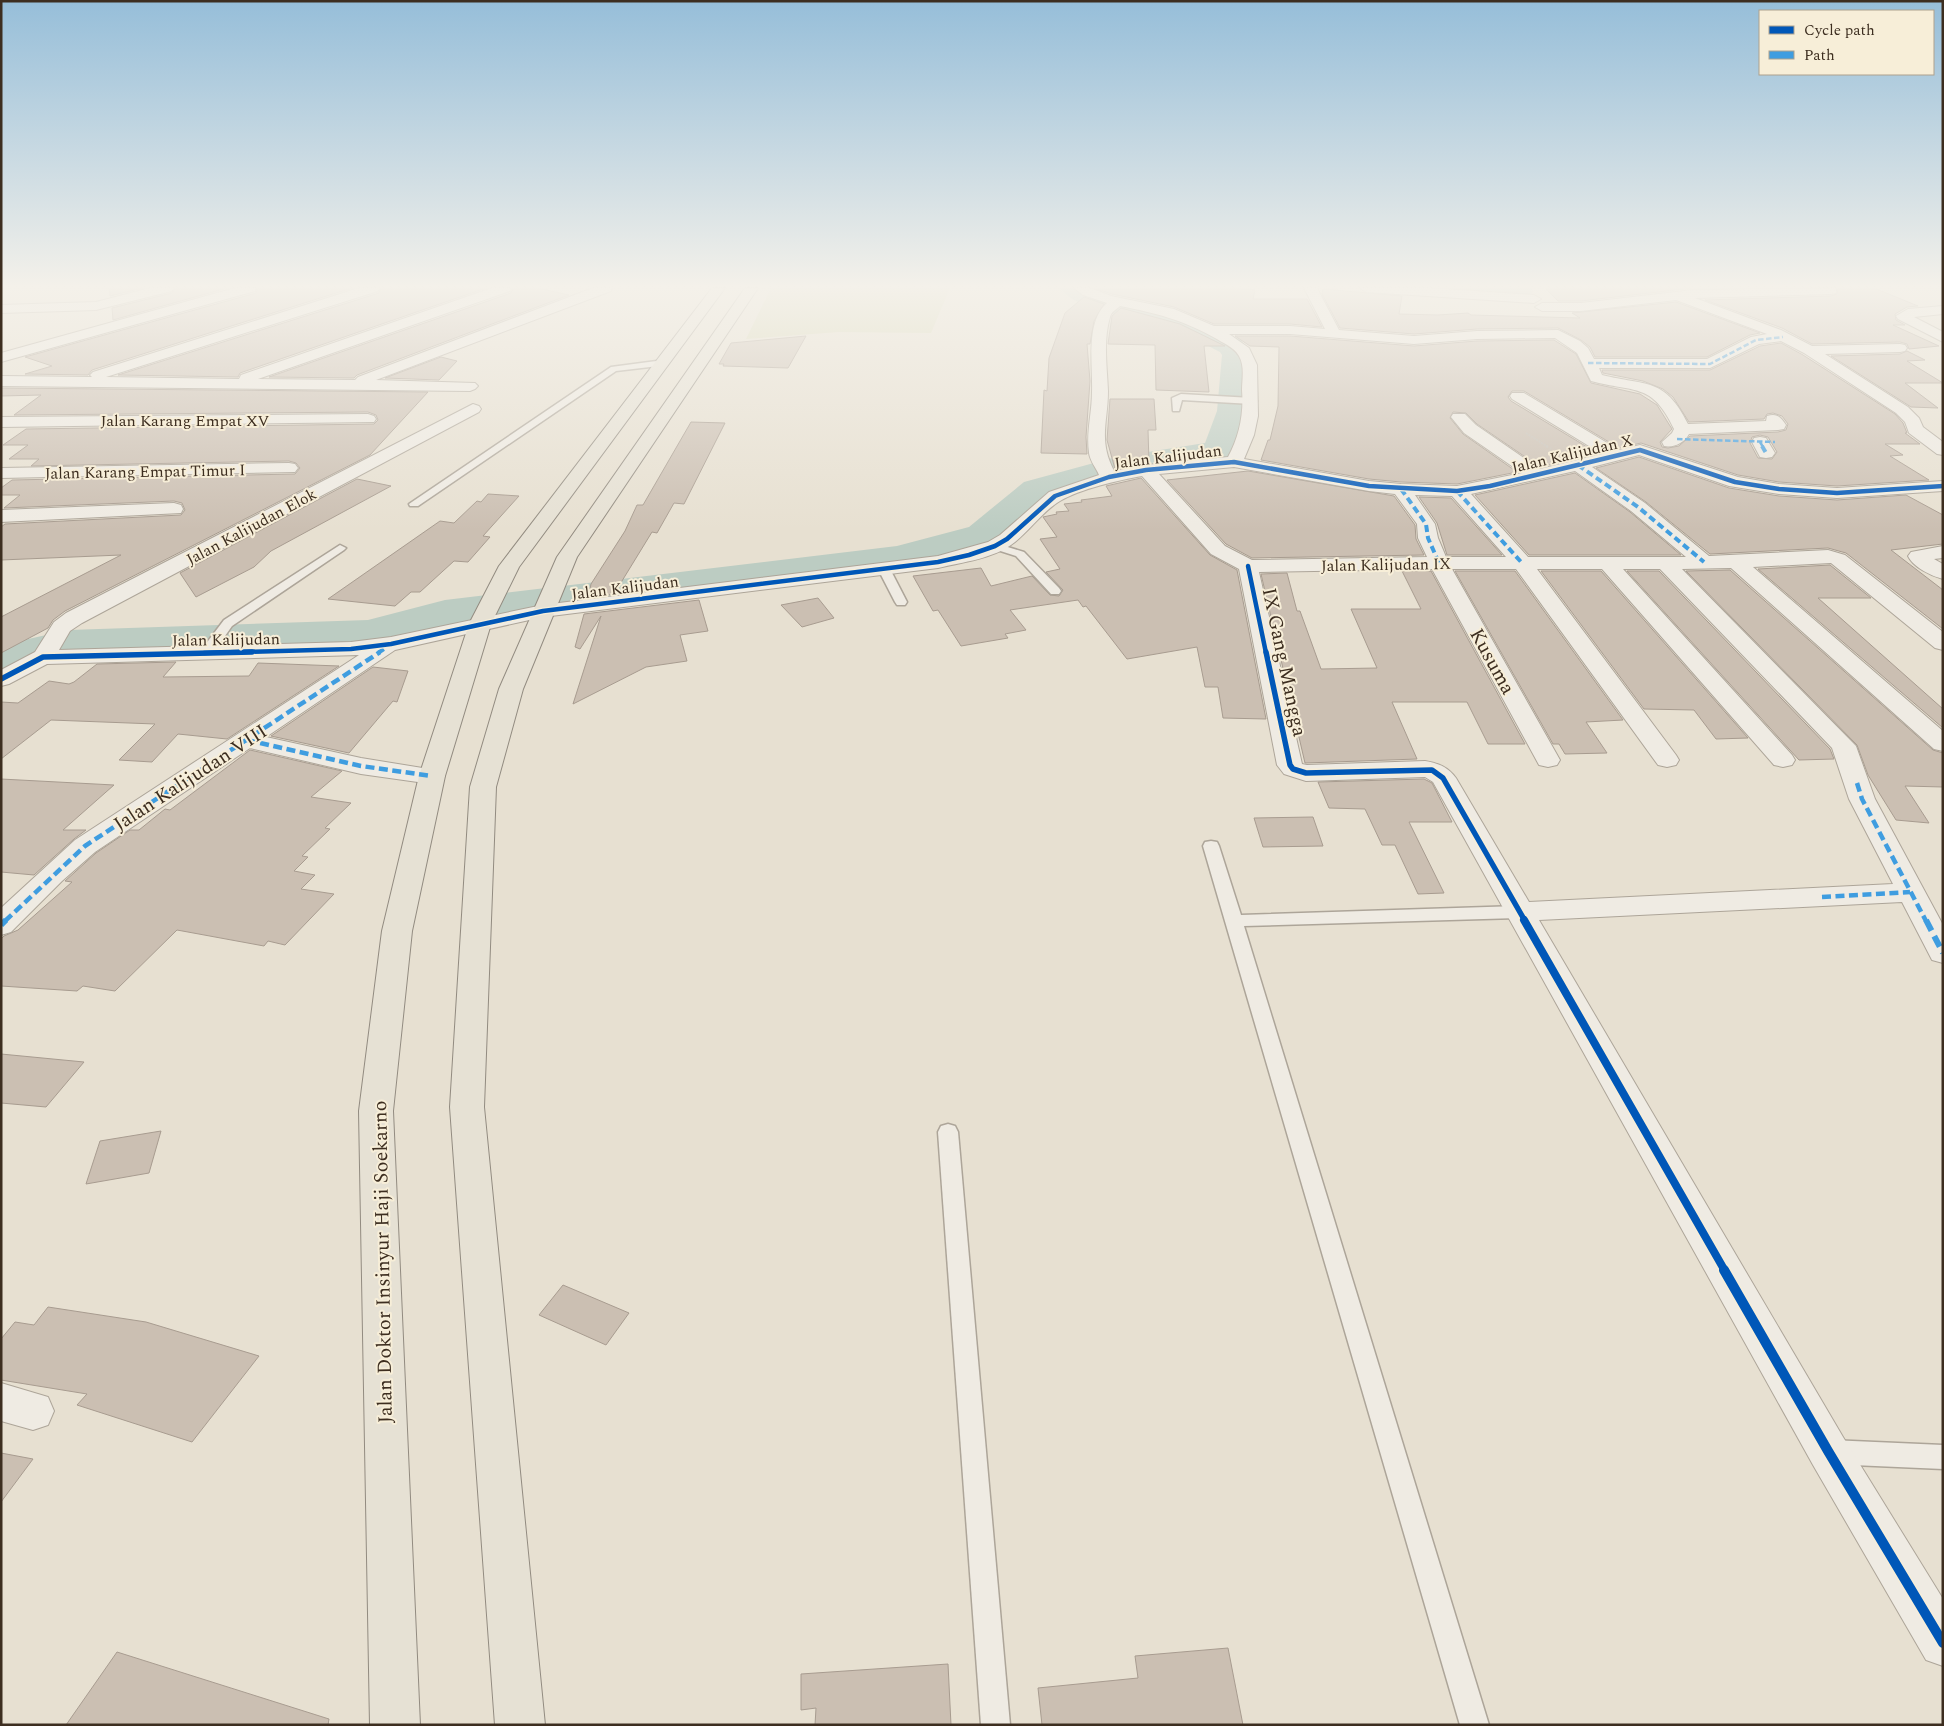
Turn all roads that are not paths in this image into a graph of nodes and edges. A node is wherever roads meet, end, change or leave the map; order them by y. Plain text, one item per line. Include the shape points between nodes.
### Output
1 (120, 369) edge
2 (273, 369) edge
3 (393, 369) edge
4 (618, 369) edge
5 (660, 369) edge
6 (697, 369) edge
7 (1099, 369) edge
8 (1249, 369) edge
9 (1591, 369) edge
10 (1838, 369) edge
11 (1, 381) edge
12 (75, 383) junction
13 (229, 384) junction
14 (347, 386) junction
15 (470, 386) dead end
16 (1518, 396) dead end
17 (1247, 401) junction
18 (473, 409) dead end
19 (1176, 409) dead end
20 (1459, 417) dead end
21 (368, 418) dead end
22 (1773, 419) dead end
23 (1, 422) edge
24 (1679, 434) junction
25 (1767, 446) dead end
26 (1640, 450) junction
27 (1943, 450) edge
28 (1617, 456) junction
29 (1234, 462) junction
30 (1578, 466) junction
31 (288, 468) dead end
32 (1146, 470) junction
33 (1105, 472) junction
34 (1, 473) edge
35 (1537, 475) junction
36 (1943, 486) edge
37 (1402, 490) junction
38 (1457, 490) junction
39 (414, 504) dead end
40 (174, 509) dead end
41 (1, 516) edge
42 (995, 546) junction
43 (340, 548) dead end
44 (1943, 552) edge
45 (1704, 562) junction
46 (1736, 562) junction
47 (1439, 563) junction
48 (1522, 563) junction
49 (1665, 563) junction
50 (1608, 564) junction
51 (1248, 566) junction
52 (884, 569) junction
53 (1943, 573) edge
54 (1055, 591) dead end
55 (548, 601) junction
56 (901, 602) dead end
57 (486, 611) junction
58 (219, 634) joint
59 (1943, 643) edge
60 (391, 644) junction
61 (49, 647) junction
62 (208, 650) junction
63 (4, 676) edge
64 (248, 740) junction
65 (1943, 744) edge
66 (1548, 760) dead end
67 (1667, 760) dead end
68 (1784, 760) dead end
69 (432, 776) junction
70 (1211, 846) dead end
71 (1910, 892) junction
72 (1518, 912) junction
73 (1234, 921) junction
74 (1, 925) edge
75 (1943, 953) edge
76 (948, 1132) dead end
77 (1828, 1452) junction
78 (1943, 1457) edge
79 (1943, 1642) edge
80 (395, 1725) edge
81 (520, 1725) edge
82 (996, 1725) edge
83 (1475, 1725) edge

1 - 12 street
2 - 13 street
3 - 14 street
4 - 39 lane
5 - 57 main road, Jalan Doktor Insinyur Haji Soekarno via 509,566
6 - 55 main road via 567,558
7 - 33 street via 1096,426 1098,456
8 - 17 street, Jalan Kalijudan
9 - 24 street via 1596,378 1639,386 1662,396 1673,408
10 - 27 street via 1902,410 1916,429
11 - 12 street
12 - 13 street
13 - 14 street
14 - 15 street
16 - 28 street
17 - 19 lane via 1178,398
17 - 29 street, Jalan Kalijudan via 1248,432
18 - 61 street, Jalan Kalijudan Elok via 74,618
20 - 35 street via 1470,429
21 - 23 street, Jalan Karang Empat XV
22 - 24 street via 1778,425
24 - 25 street
24 - 26 street via 1661,445
26 - 28 street, Jalan Kalijudan X
26 - 36 street, Jalan Kalijudan X via 1735,482 1779,489 1837,493
28 - 30 street, Jalan Kalijudan X
29 - 32 street, Jalan Kalijudan
29 - 37 street, Jalan Kalijudan X via 1335,482
30 - 35 street, Jalan Kalijudan X
30 - 45 street via 1638,508
31 - 34 street, Jalan Karang Empat Timur I
32 - 33 street, Jalan Kalijudan
32 - 51 street, Jalan Kalijudan IX via 1218,550
33 - 42 street, Jalan Kalijudan via 1055,496
35 - 38 street, Jalan Kalijudan X
37 - 38 street, Jalan Kalijudan X
37 - 47 street, Kusuma via 1426,524 1428,538
38 - 48 street
40 - 41 street
42 - 52 street, Jalan Kalijudan via 954,559
42 - 54 lane via 1020,554
43 - 58 lane via 228,623
44 - 53 street via 1918,556
45 - 46 street, Jalan Kalijudan IX
45 - 49 street, Jalan Kalijudan IX
46 - 59 street, Jalan Kalijudan IX via 1834,557
46 - 65 street
47 - 48 street, Jalan Kalijudan IX
47 - 51 street, Jalan Kalijudan IX
47 - 66 street, Kusuma
48 - 50 street, Jalan Kalijudan IX
48 - 67 street
49 - 50 street, Jalan Kalijudan IX
49 - 71 street via 1844,746 1862,798
50 - 68 street
51 - 72 street, IX Gang Mangga via 1293,769 1306,773 1425,769 1438,773
52 - 55 street, Jalan Kalijudan
52 - 56 lane
55 - 57 street, Jalan Kalijudan
55 - 81 main road via 511,689 483,787 467,1107
57 - 60 street, Jalan Kalijudan
57 - 69 main road, Jalan Doktor Insinyur Haji Soekarno
58 - 62 lane
60 - 62 street, Jalan Kalijudan via 317,651
60 - 64 street, Jalan Kalijudan VIII
61 - 62 street, Jalan Kalijudan
61 - 63 street, Jalan Kalijudan
64 - 69 street via 361,766
64 - 74 street, Jalan Kalijudan VIII via 85,846
69 - 80 main road, Jalan Doktor Insinyur Haji Soekarno via 397,931 376,1111
70 - 73 lane
71 - 72 street
71 - 75 street
72 - 73 lane
72 - 77 street
73 - 83 lane
76 - 82 lane
77 - 78 lane
77 - 79 street

